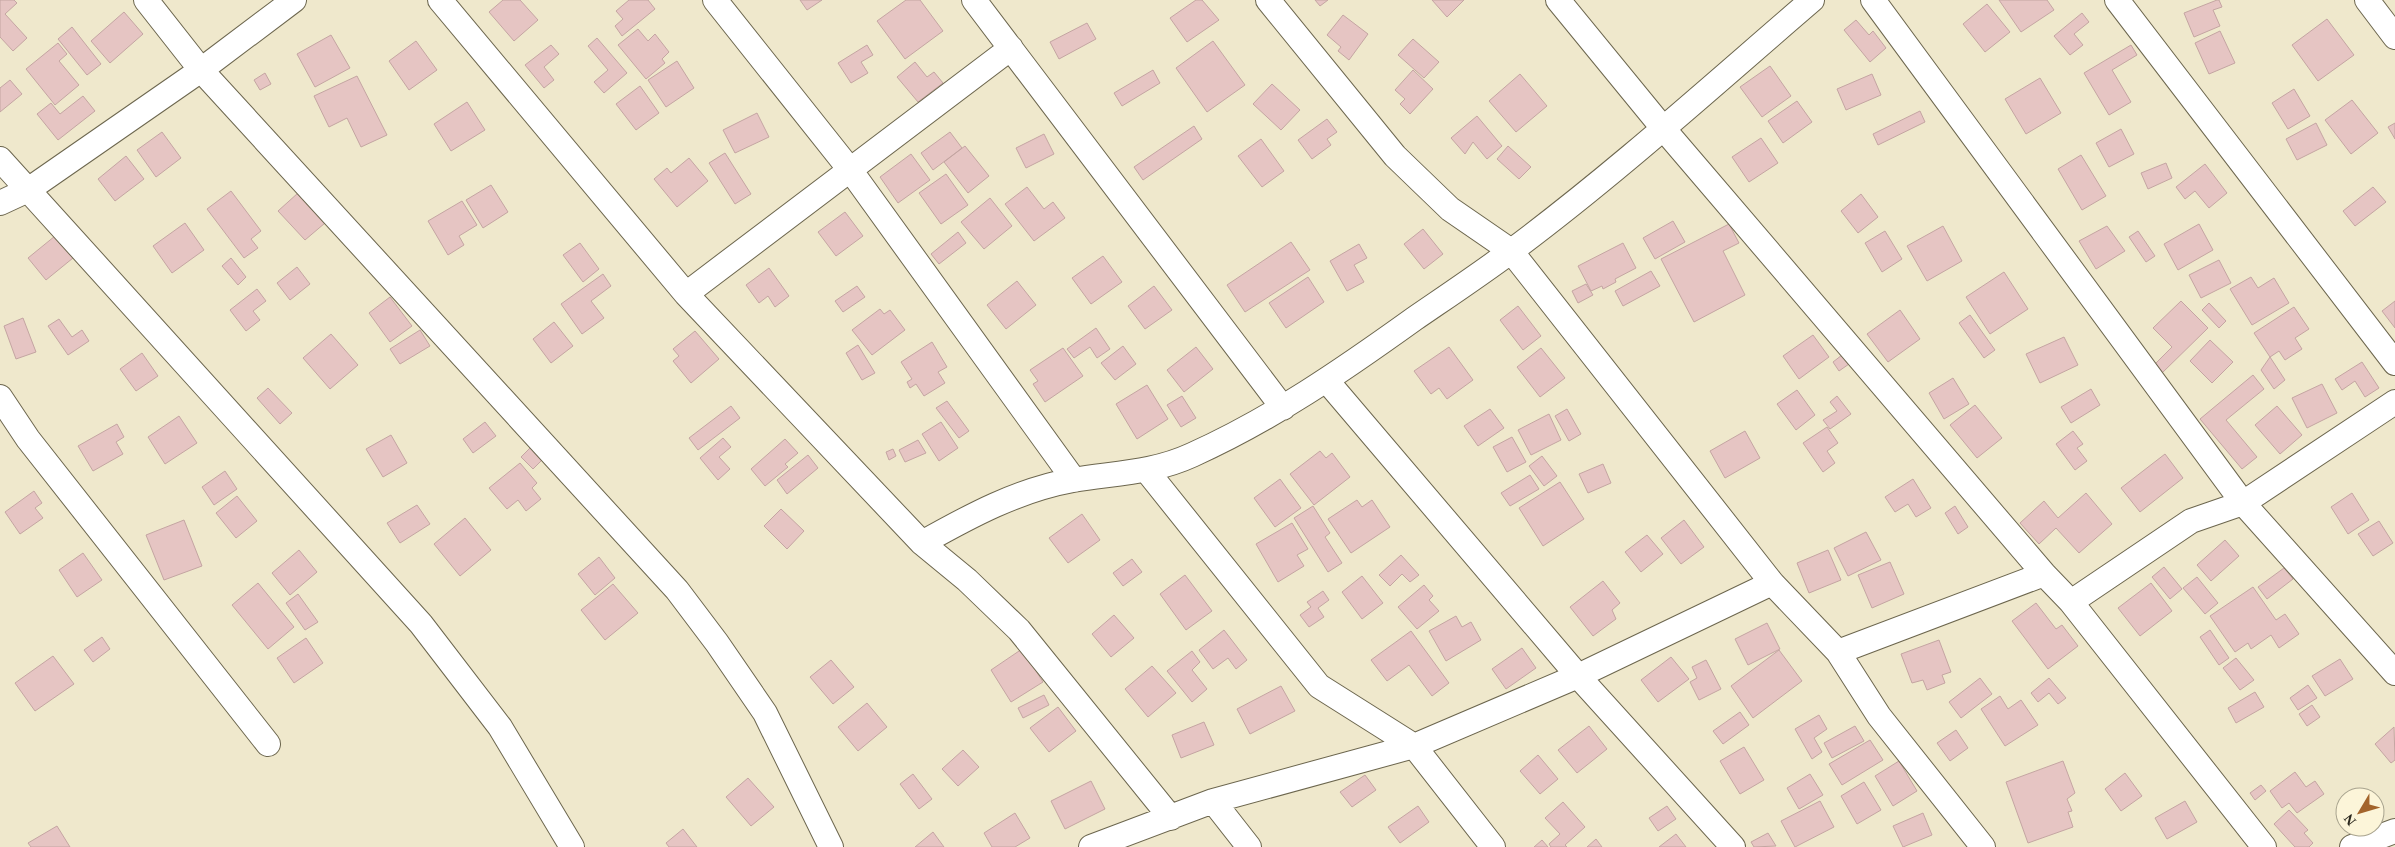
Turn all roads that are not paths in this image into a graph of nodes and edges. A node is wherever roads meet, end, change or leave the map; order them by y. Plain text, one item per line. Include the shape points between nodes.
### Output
1 (146, 0) edge
2 (294, 0) edge
3 (440, 0) edge
4 (715, 0) edge
5 (974, 0) edge
6 (1268, 0) edge
7 (1558, 0) edge
8 (1812, 0) edge
9 (1873, 0) edge
10 (2117, 0) edge
11 (2367, 0) edge
12 (2395, 37) edge
13 (1011, 48) junction
14 (201, 70) junction
15 (1662, 127) junction
16 (0, 159) edge
17 (851, 171) junction
18 (28, 190) junction
19 (0, 203) edge
20 (1511, 251) junction
21 (686, 294) junction
22 (2395, 362) edge
23 (1327, 381) junction
24 (0, 397) edge
25 (2395, 402) edge
26 (1283, 408) junction
27 (1148, 471) junction
28 (1074, 480) junction
29 (2242, 503) junction
30 (922, 542) junction
31 (2044, 574) junction
32 (1772, 583) junction
33 (2071, 602) junction
34 (1838, 652) junction
35 (2395, 674) edge
36 (1578, 676) junction
37 (268, 744) dead end
38 (1414, 746) junction
39 (1213, 801) junction
40 (1171, 818) junction
41 (2395, 831) edge
42 (572, 847) edge
43 (831, 847) edge
44 (1091, 847) edge
45 (1249, 847) edge
46 (1493, 847) edge
47 (1733, 847) edge
48 (1983, 847) edge
49 (2264, 847) edge
50 (2352, 847) edge

1 - 14 street
2 - 14 street
3 - 21 street
4 - 17 street
5 - 13 street
6 - 20 street via 1395,156 1450,209
7 - 15 street
8 - 15 street
9 - 29 street
10 - 22 street
11 - 12 street
13 - 17 street
13 - 26 street
14 - 18 street
14 - 43 street via 677,590 765,713
15 - 20 street
15 - 31 street
16 - 18 street
17 - 21 street
17 - 28 street
18 - 19 street
18 - 42 street via 421,624 500,727
20 - 23 street
20 - 32 street
21 - 30 street
23 - 26 street
23 - 36 street
24 - 37 street via 28,439
25 - 29 street
26 - 27 street via 1191,456
27 - 28 street
27 - 38 street via 1319,686
28 - 30 street via 979,510
29 - 33 street via 2191,521
29 - 35 street
30 - 40 street via 1019,630
31 - 33 street
31 - 34 street
32 - 34 street
32 - 36 street
33 - 49 street
34 - 48 street via 1879,716
36 - 38 street
36 - 47 street
38 - 39 street
38 - 46 street
39 - 40 street
39 - 45 street
40 - 44 street
41 - 50 street

